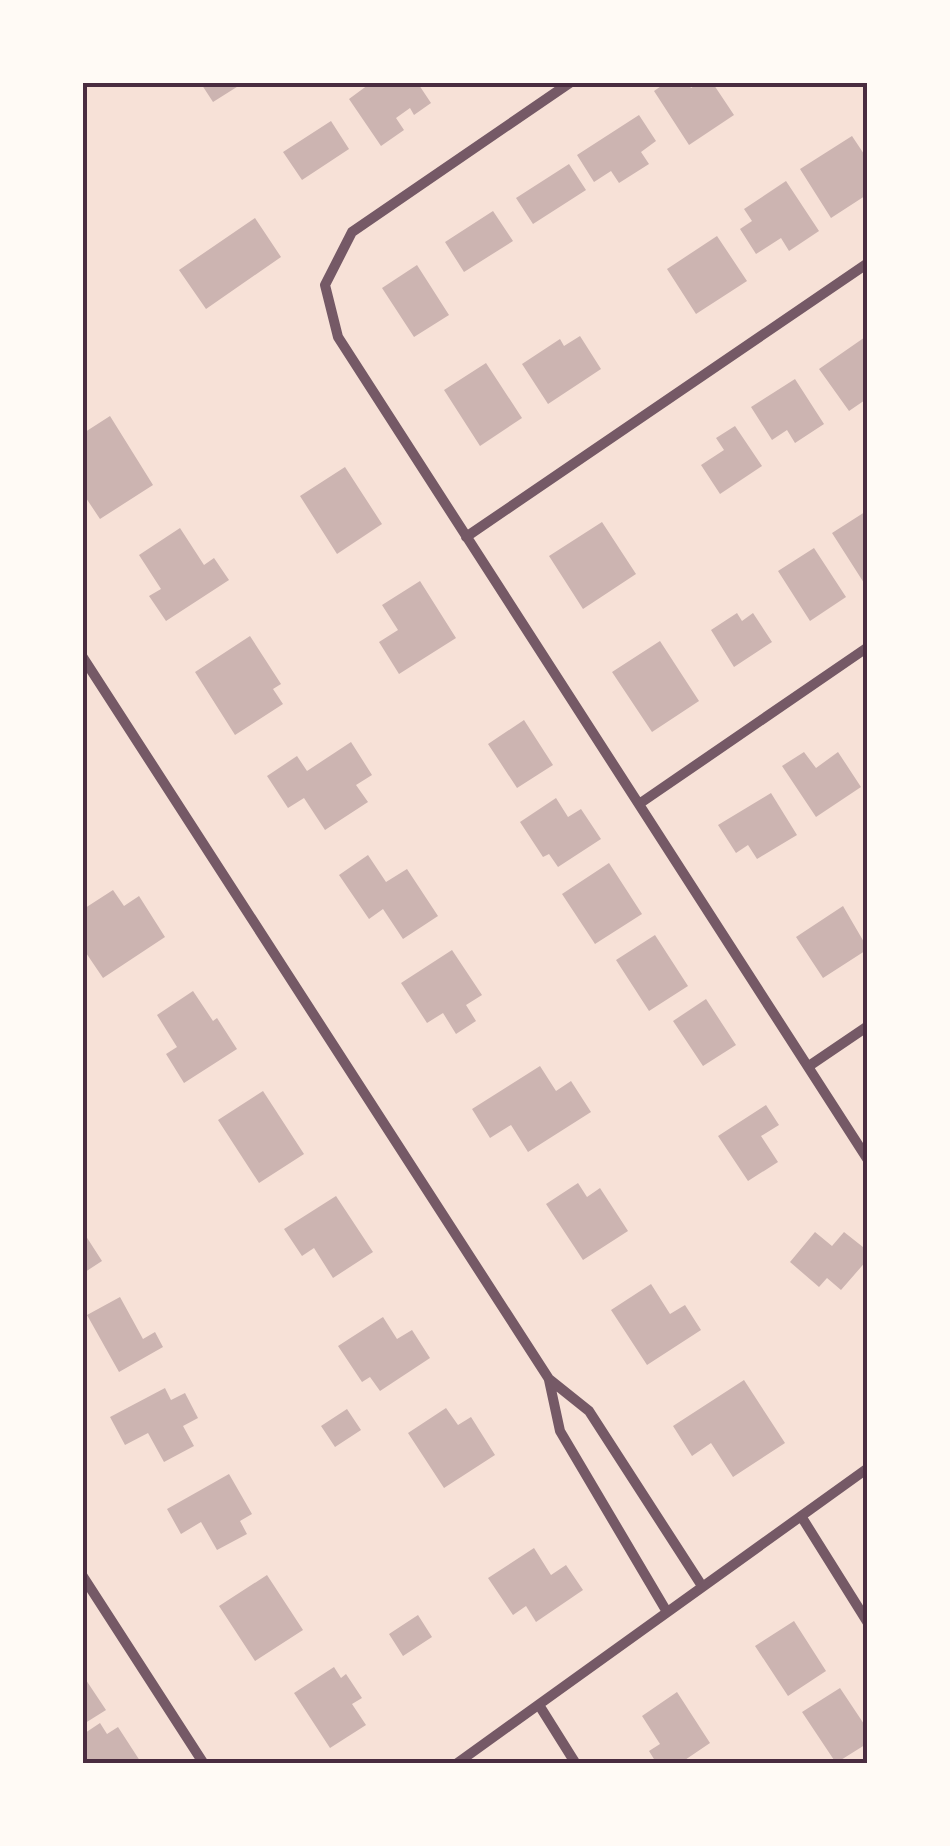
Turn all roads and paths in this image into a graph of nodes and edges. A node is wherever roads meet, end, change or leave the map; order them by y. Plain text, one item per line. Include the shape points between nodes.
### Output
1 (572, 82) edge
2 (868, 263) edge
3 (466, 537) junction
4 (868, 647) edge
5 (82, 656) edge
6 (640, 804) junction
7 (868, 1026) edge
8 (809, 1066) junction
9 (868, 1160) edge
10 (549, 1379) junction
11 (868, 1468) edge
12 (800, 1516) junction
13 (82, 1575) edge
14 (702, 1586) junction
15 (666, 1612) junction
16 (868, 1623) edge
17 (539, 1705) junction
18 (204, 1764) edge
19 (456, 1764) edge
20 (576, 1764) edge

1 - 3 street via 352,232 325,285 338,337
2 - 3 street
3 - 6 street
4 - 6 street
5 - 10 street
6 - 8 street
7 - 8 street
8 - 9 street
10 - 14 street via 589,1410
10 - 15 street via 560,1430
11 - 12 street
12 - 14 street
12 - 16 street
13 - 18 street
14 - 15 street
15 - 17 street
17 - 19 street
17 - 20 street

